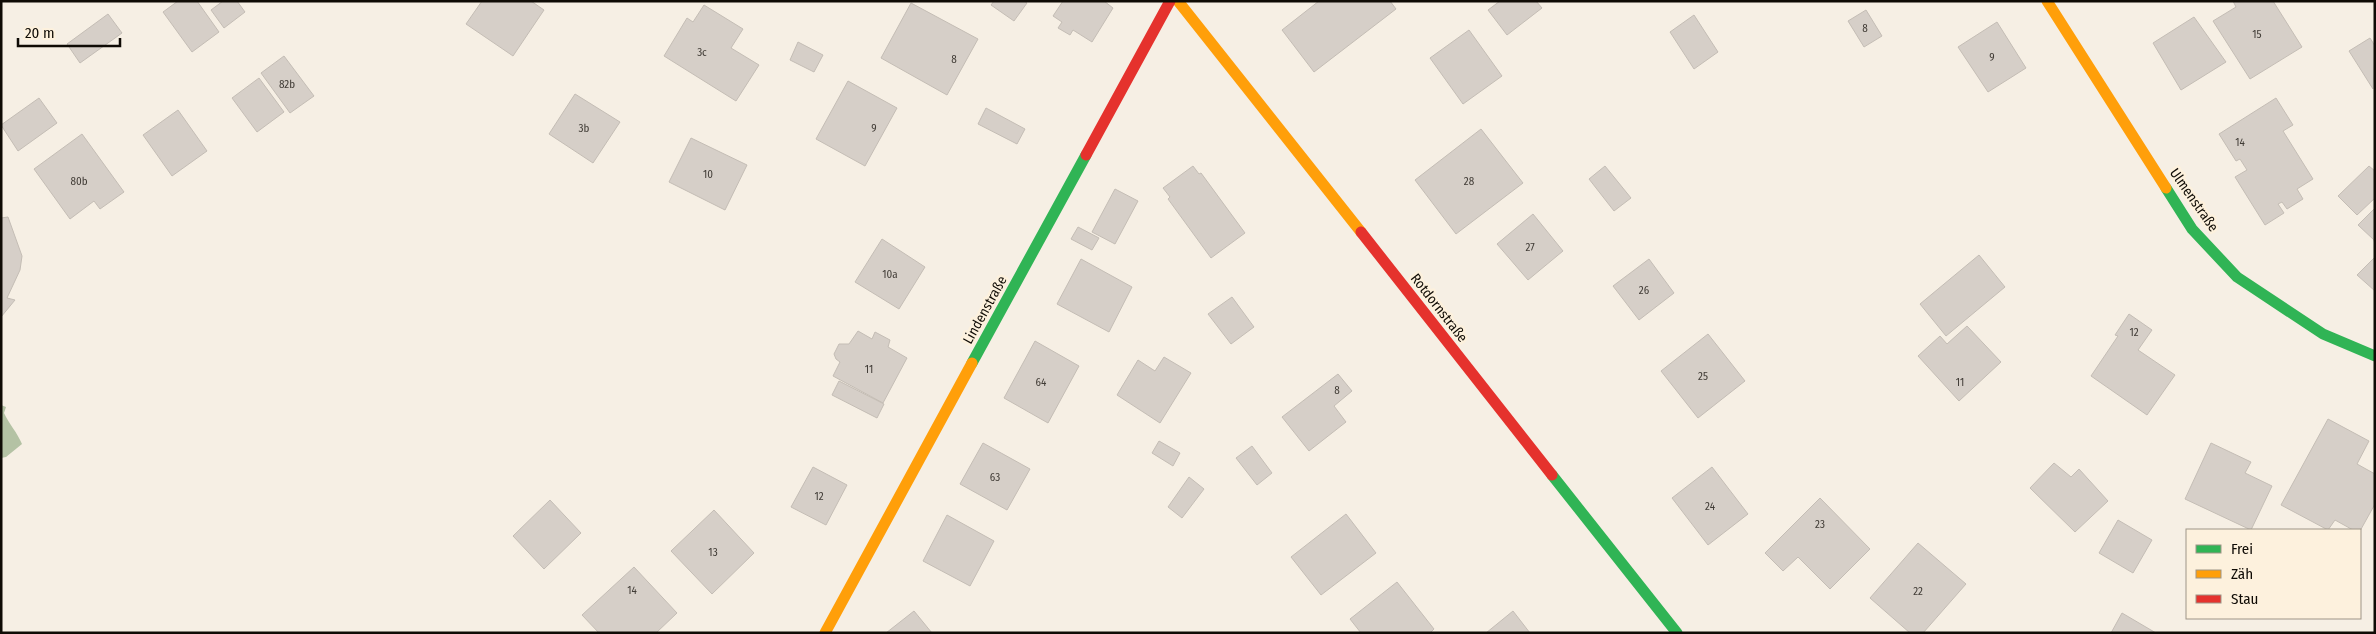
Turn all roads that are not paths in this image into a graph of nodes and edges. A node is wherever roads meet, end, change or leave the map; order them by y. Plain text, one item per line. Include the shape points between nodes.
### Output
1 (1170, 1) edge
2 (1178, 1) edge
3 (2047, 1) edge
4 (2375, 356) edge
5 (825, 633) edge
6 (1677, 633) edge

1 - 5 street, Lindenstraße
2 - 6 street, Rotdornstraße
3 - 4 street, Ulmenstraße via 2192,229 2237,277 2273,302 2323,334

